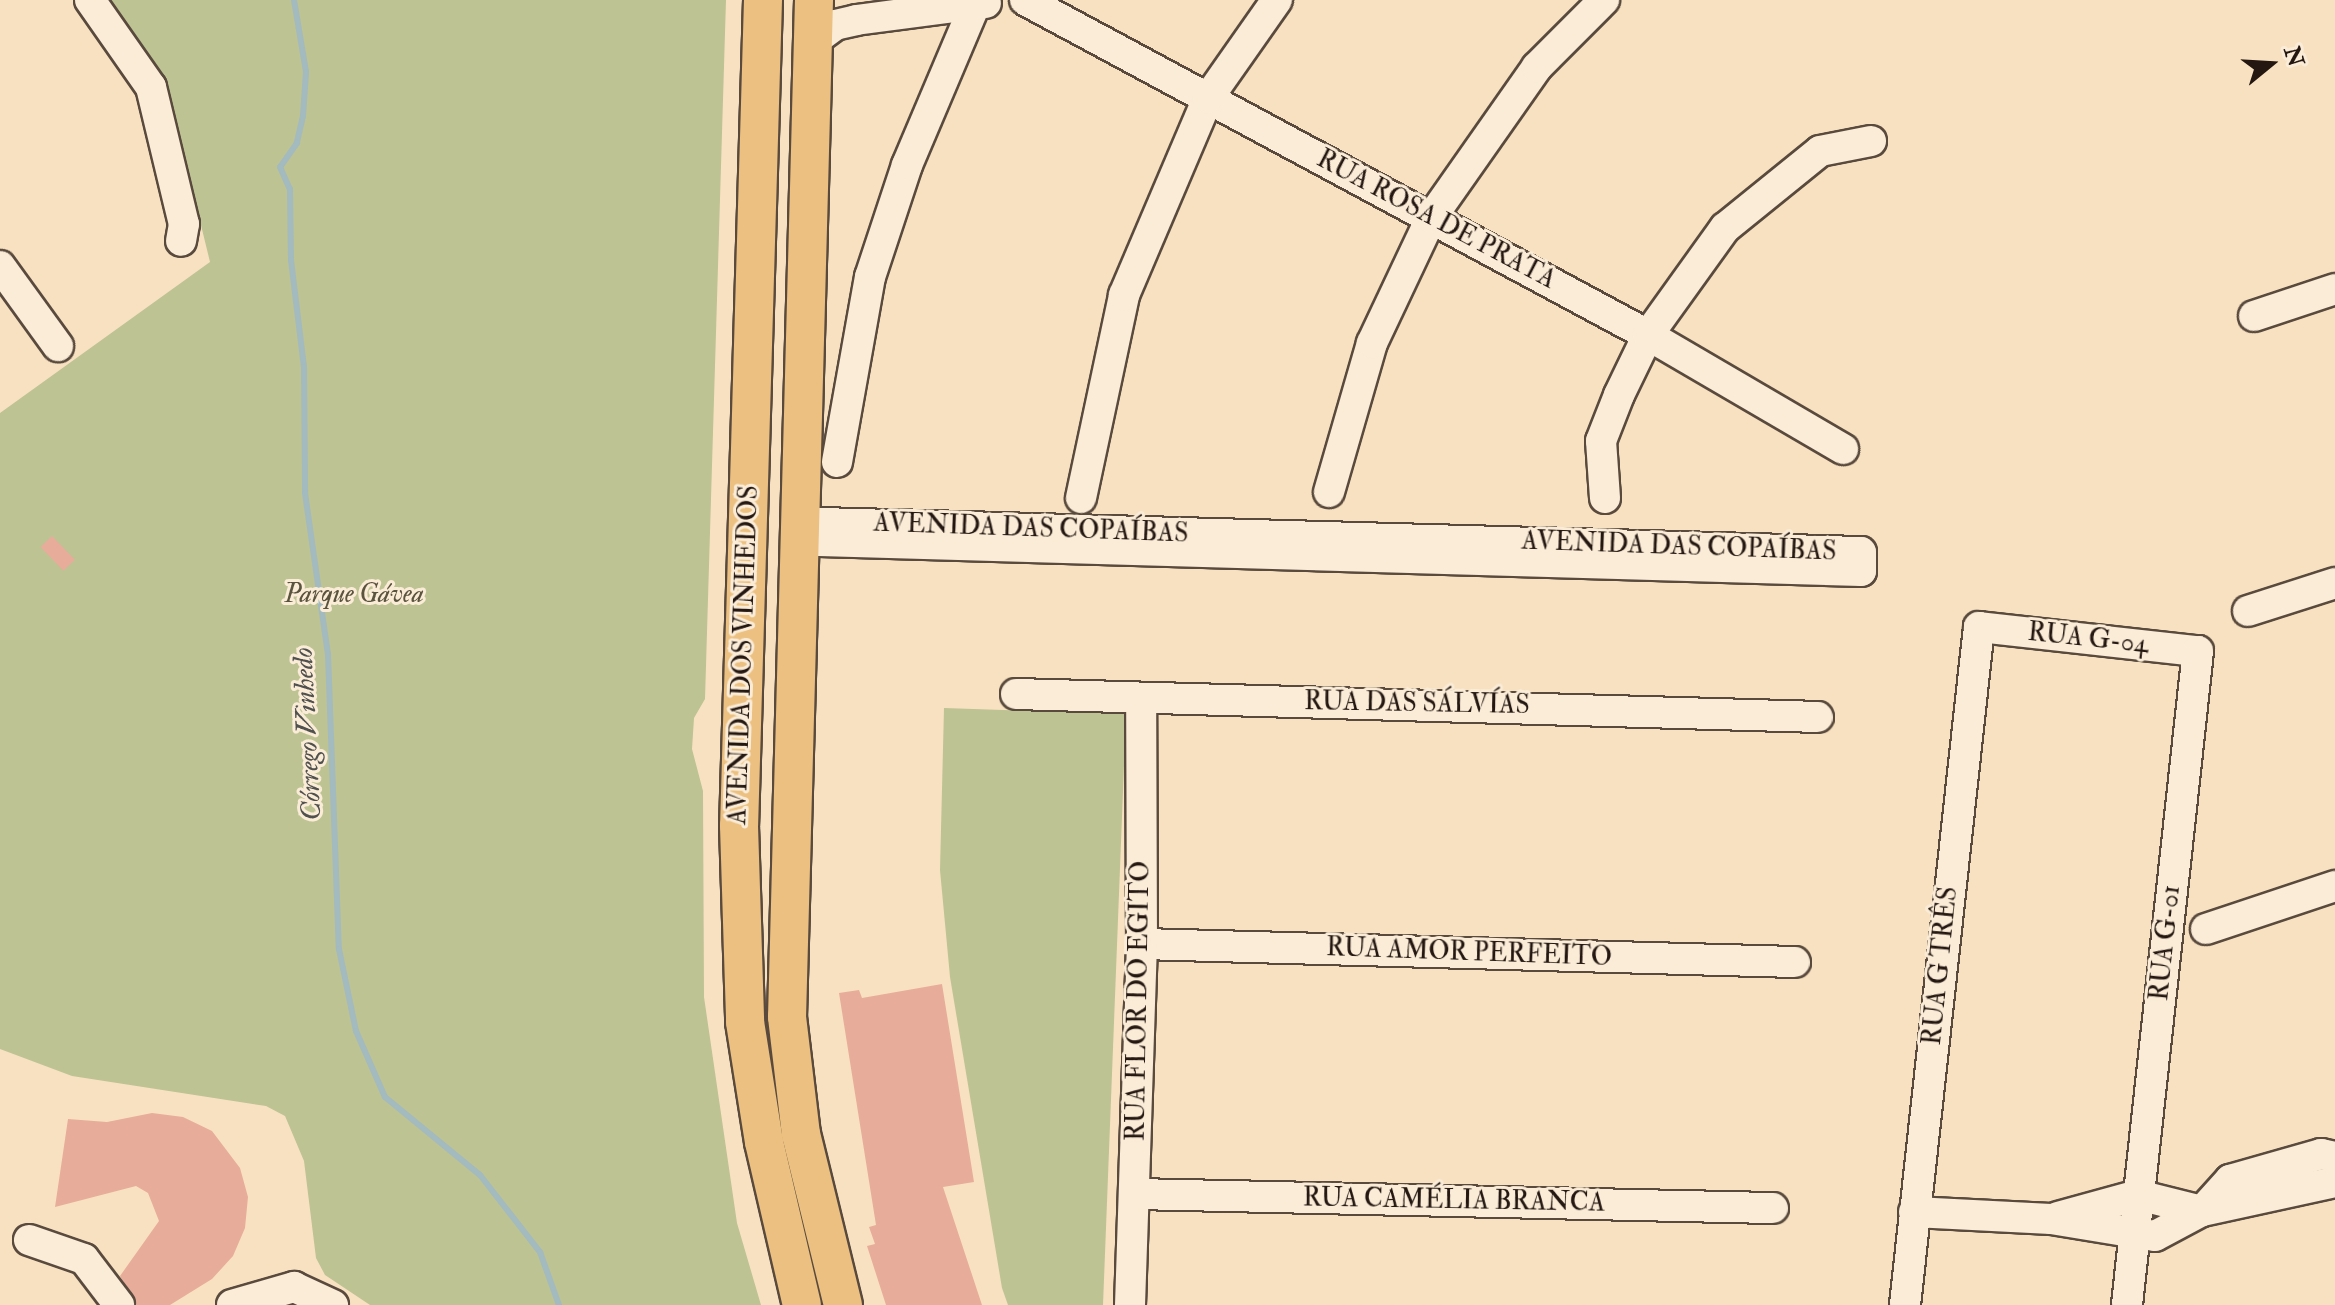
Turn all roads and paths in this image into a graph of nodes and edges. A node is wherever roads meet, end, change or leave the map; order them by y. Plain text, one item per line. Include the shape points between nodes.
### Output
1 (90, 0) edge
2 (763, 0) edge
3 (774, 0) edge
4 (1025, 0) edge
5 (1277, 0) edge
6 (1604, 0) edge
7 (982, 2) edge
8 (889, 7) edge
9 (824, 17) edge
10 (1208, 98) junction
11 (1871, 141) dead end
12 (807, 216) junction
13 (1431, 218) junction
14 (181, 241) dead end
15 (0, 266) edge
16 (2335, 289) edge
17 (2254, 316) dead end
18 (1648, 335) junction
19 (58, 346) dead end
20 (1843, 449) dead end
21 (837, 462) dead end
22 (1329, 492) dead end
23 (1081, 498) dead end
24 (1605, 498) dead end
25 (800, 531) junction
26 (2335, 583) edge
27 (2248, 611) dead end
28 (1979, 627) joint
29 (2198, 651) joint
30 (1016, 694) dead end
31 (1141, 698) junction
32 (742, 713) junction
33 (1818, 717) dead end
34 (2335, 886) edge
35 (2206, 929) dead end
36 (1142, 944) junction
37 (1795, 962) dead end
38 (787, 1017) junction
39 (2335, 1157) edge
40 (2335, 1182) edge
41 (1135, 1194) junction
42 (2138, 1195) junction
43 (1773, 1208) dead end
44 (2202, 1211) junction
45 (1914, 1212) junction
46 (2051, 1219) junction
47 (2133, 1235) junction
48 (29, 1240) dead end
49 (119, 1305) edge
50 (232, 1305) edge
51 (333, 1305) edge
52 (802, 1305) edge
53 (843, 1305) edge
54 (1130, 1305) edge
55 (1905, 1305) edge
56 (2127, 1305) edge

1 - 14 street via 151,87 184,224
2 - 32 main road, AVENIDA DOS VINHEDOS
3 - 12 main road via 779,201
4 - 10 street, RUA ROSA DE PRATA
5 - 10 street
6 - 13 street via 1537,67
7 - 8 street
7 - 21 street via 907,165 870,277
8 - 9 street
9 - 12 main road, AVENIDA DOS VINHEDOS
10 - 13 street, RUA ROSA DE PRATA
10 - 23 street via 1124,295
11 - 18 street via 1820,151 1756,198 1725,228
12 - 25 main road, AVENIDA DOS VINHEDOS
13 - 18 street, RUA ROSA DE PRATA
13 - 22 street via 1372,343
15 - 19 street
16 - 17 street
18 - 20 street, RUA ROSA DE PRATA
18 - 24 street via 1601,441
25 - 25 street, AVENIDA DAS COPAÍBAS via 835,542 1861,571 1861,552 821,523
25 - 38 main road, AVENIDA DOS VINHEDOS
26 - 27 street
28 - 29 street, RUA G-04
28 - 45 street, RUA G TRÊS
29 - 42 street, RUA G-01
30 - 31 street, RUA DAS SÁLVÍAS
31 - 33 street, RUA DAS SÁLVÍAS
31 - 36 street, RUA FLOR DO EGITO
32 - 38 main road via 763,715 760,870
32 - 52 main road, AVENIDA DOS VINHEDOS via 745,1022
34 - 35 street
36 - 37 street, RUA AMOR PERFEITO
36 - 41 street, RUA FLOR DO EGITO
38 - 53 main road, AVENIDA DOS VINHEDOS via 801,1134
39 - 44 street via 2321,1154 2230,1180
40 - 44 street
41 - 43 street, RUA CAMÉLIA BRANCA
41 - 54 street, RUA FLOR DO EGITO
42 - 44 street
42 - 46 street
42 - 47 street, RUA G-01
44 - 47 street via 2155,1236
45 - 46 street
45 - 55 street, RUA G TRÊS
46 - 47 street
47 - 56 street, RUA G-01
48 - 49 street via 84,1259
50 - 51 street via 294,1287

